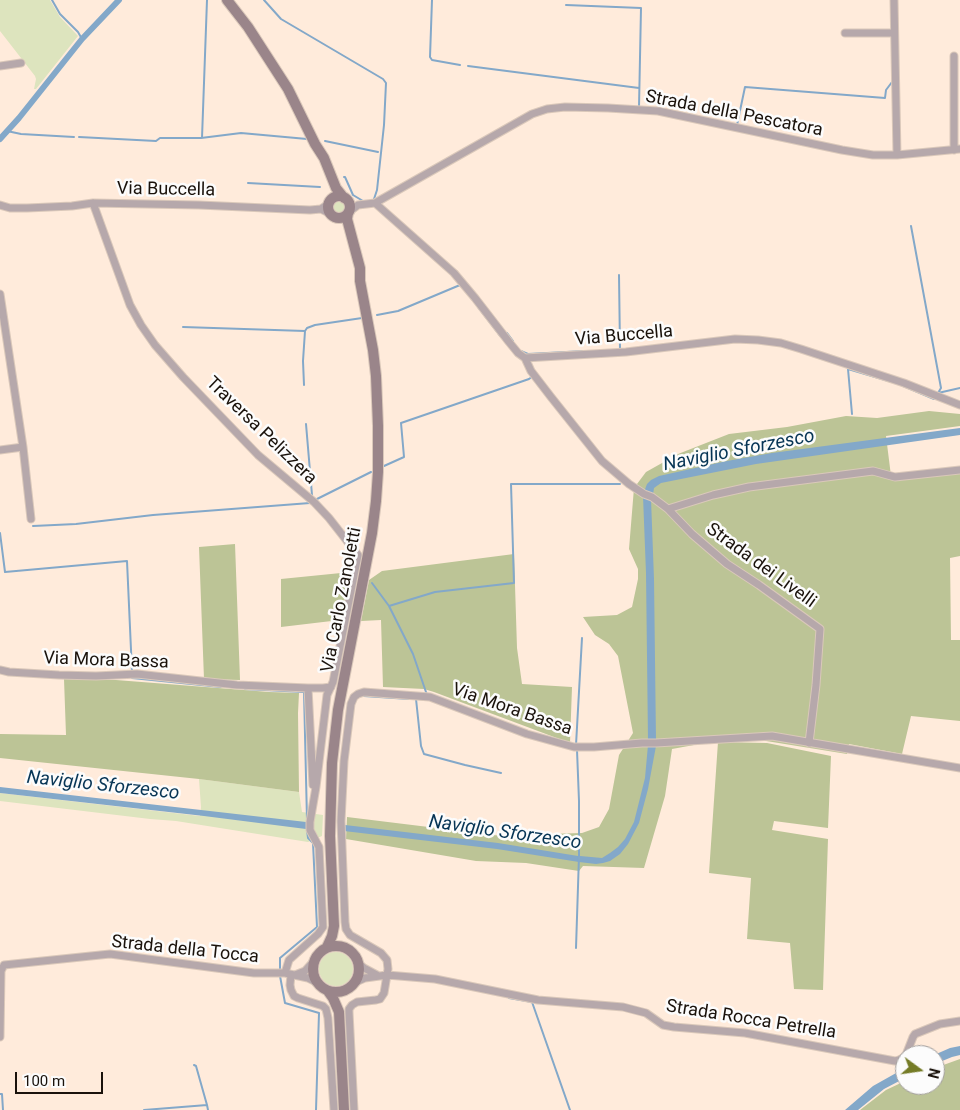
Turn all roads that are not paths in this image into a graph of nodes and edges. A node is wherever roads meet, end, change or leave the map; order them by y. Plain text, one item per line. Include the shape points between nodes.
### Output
1 (227, 0) edge
2 (894, 0) edge
3 (845, 33) dead end
4 (894, 33) junction
5 (954, 56) dead end
6 (21, 63) dead end
7 (0, 66) edge
8 (315, 144) junction
9 (957, 150) edge
10 (897, 155) junction
11 (345, 199) junction
12 (331, 201) junction
13 (93, 203) junction
14 (375, 203) junction
15 (0, 205) edge
16 (358, 205) junction
17 (321, 209) junction
18 (348, 212) junction
19 (335, 216) junction
20 (360, 280) junction
21 (0, 294) edge
22 (525, 358) junction
23 (960, 405) edge
24 (23, 447) junction
25 (0, 450) edge
26 (960, 470) edge
27 (668, 509) junction
28 (31, 519) dead end
29 (0, 670) edge
30 (331, 687) junction
31 (308, 688) junction
32 (809, 743) junction
33 (960, 768) edge
34 (314, 800) junction
35 (334, 926) junction
36 (327, 947) junction
37 (345, 947) junction
38 (313, 962) junction
39 (359, 964) junction
40 (286, 974) junction
41 (383, 976) junction
42 (316, 982) junction
43 (356, 982) junction
44 (346, 990) junction
45 (328, 991) junction
46 (339, 1012) junction
47 (960, 1021) edge
48 (0, 1037) edge
49 (910, 1045) edge
50 (895, 1061) edge
51 (334, 1110) edge
52 (344, 1110) edge
53 (354, 1110) edge

1 - 8 main road via 288,89
2 - 4 street
3 - 4 street
4 - 10 street
5 - 9 street
6 - 7 street
8 - 11 main road via 336,188
8 - 12 main road
9 - 10 street, Strada della Pescatora
10 - 14 street, Strada della Pescatora via 842,150 658,111 565,107 532,114
11 - 12 main road via 338,197
11 - 16 street
11 - 18 main road via 350,206
12 - 17 street
12 - 19 main road via 329,209
13 - 15 street, Via Buccella via 27,208
13 - 17 street, Via Buccella
13 - 30 street, Traversa Pelizzera via 130,305 155,345 258,455 314,502 358,555
14 - 16 street
14 - 22 street via 454,273
16 - 18 street
17 - 19 street, Via Buccella
18 - 19 main road via 344,217
18 - 20 main road, Via Carlo Zanoletti
19 - 20 main road, Via Carlo Zanoletti via 342,226
20 - 35 main road, Via Carlo Zanoletti via 376,376 378,454 370,548 338,710 332,763 330,836
21 - 24 street
22 - 23 street, Via Buccella via 626,352 735,339 758,340 801,349
22 - 27 street, Strada dei Livelli via 531,371 602,461 629,484
24 - 25 street
24 - 28 street
26 - 27 street via 895,477 873,471 749,488
27 - 32 street, Strada dei Livelli via 727,564 820,628
29 - 31 street, Via Mora Bassa via 59,675 132,674 236,685
30 - 31 street, Via Mora Bassa
30 - 34 street via 327,695
31 - 34 street
32 - 33 street, Via Mora Bassa
32 - 41 street, Via Mora Bassa via 772,736 577,748 526,734 427,697 358,694 351,704 344,761 341,821 346,929 387,960
34 - 40 street via 310,826 319,847 323,927 289,960
35 - 36 main road, Via Carlo Zanoletti
35 - 37 main road, Via Carlo Zanoletti
36 - 37 main road
36 - 38 main road
37 - 39 main road
38 - 40 street via 305,971
38 - 42 main road
39 - 41 street via 373,974
39 - 43 main road
40 - 42 street
40 - 48 street, Strada della Tocca via 254,973 110,954 4,965 1,971
40 - 51 street via 294,996 326,1009
41 - 43 street
41 - 50 street, Strada Rocca Petrella via 435,979 538,1000 623,1007 646,1013 674,1027 745,1032
41 - 53 street via 384,993 380,999 358,1002 350,1008
42 - 45 main road
43 - 44 main road
44 - 45 main road
44 - 46 main road
45 - 46 main road
46 - 52 main road
47 - 49 street, Strada Rocca Petrella via 940,1024 915,1034

